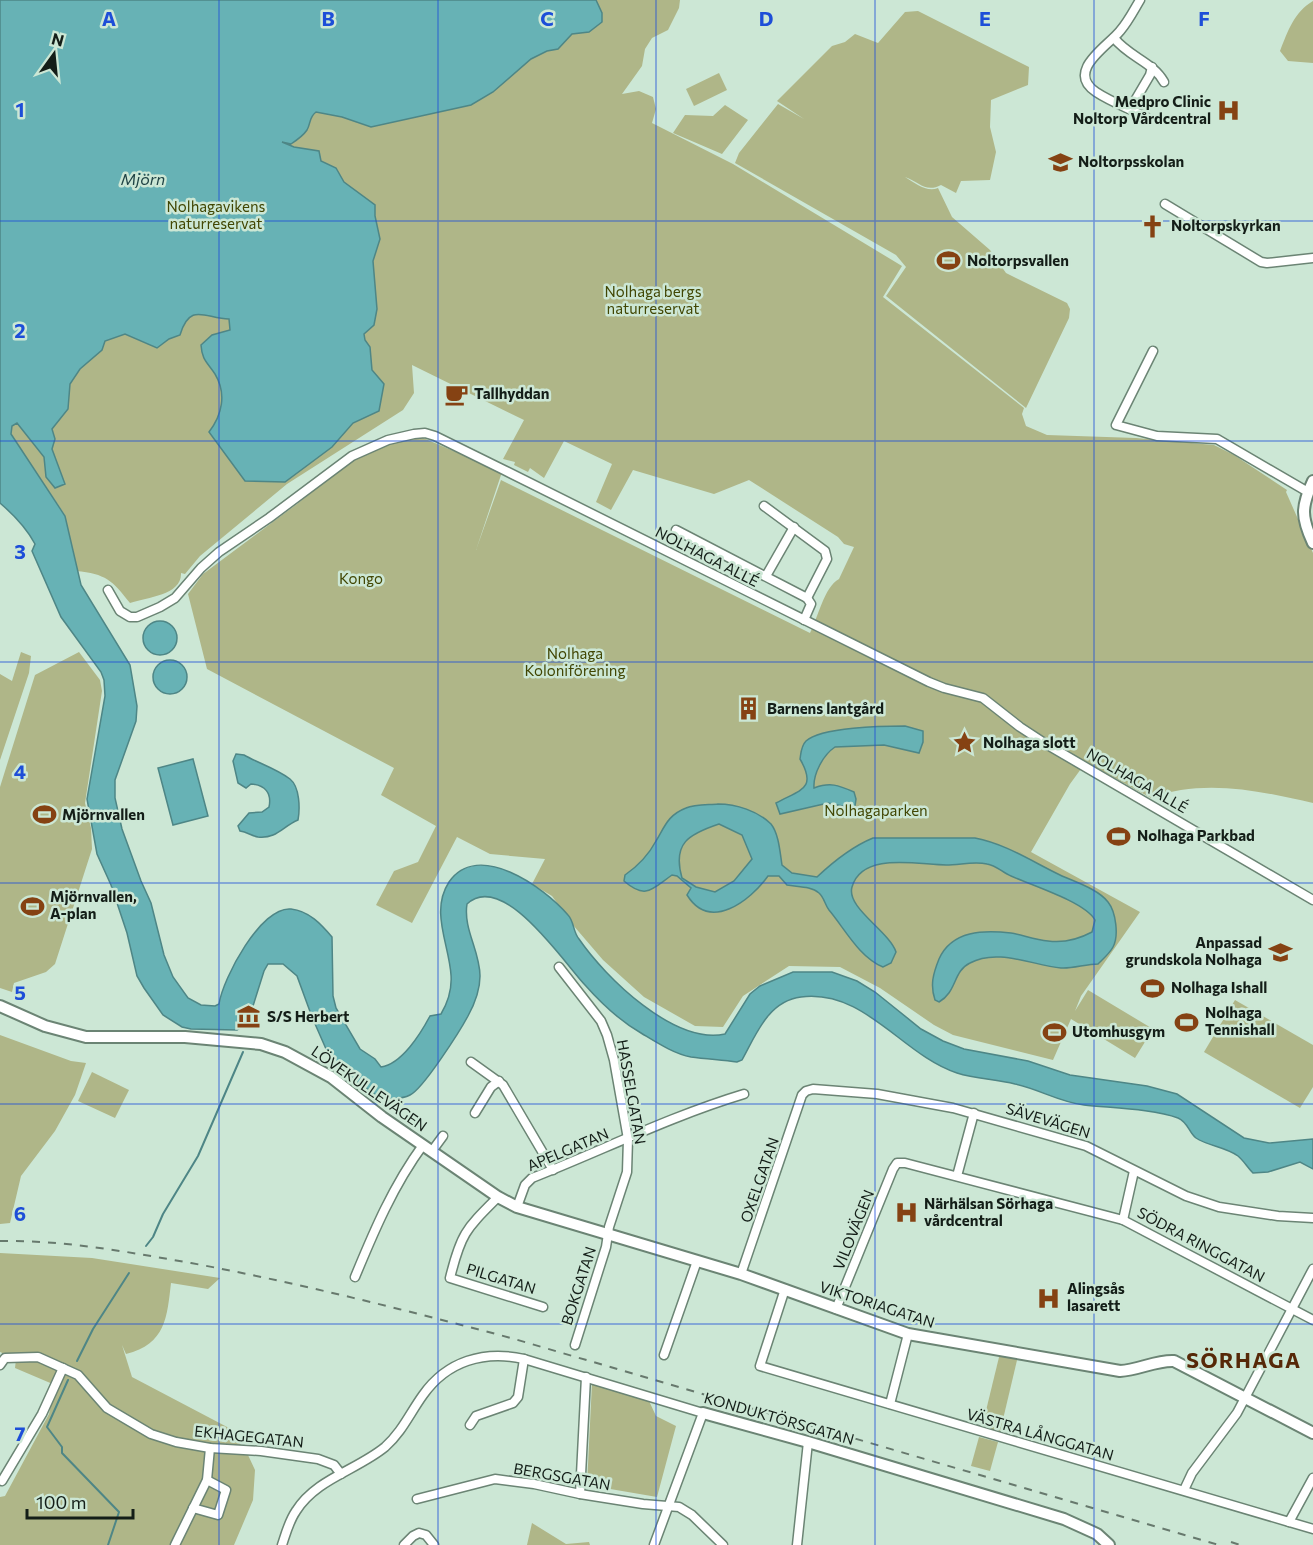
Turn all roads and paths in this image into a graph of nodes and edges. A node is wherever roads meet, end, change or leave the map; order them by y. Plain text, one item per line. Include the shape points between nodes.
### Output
1 (1140, 0) edge
2 (1114, 38) junction
3 (1152, 67) junction
4 (1164, 82) dead end
5 (1130, 109) junction
6 (1146, 117) dead end
7 (1165, 204) dead end
8 (1313, 258) edge
9 (1153, 351) dead end
10 (1313, 481) edge
11 (1308, 492) junction
12 (764, 506) dead end
13 (794, 527) junction
14 (676, 530) dead end
15 (1313, 543) edge
16 (766, 576) junction
17 (108, 590) dead end
18 (807, 598) junction
19 (804, 620) junction
20 (1313, 900) edge
21 (559, 967) dead end
22 (0, 1006) edge
23 (471, 1062) dead end
24 (499, 1081) junction
25 (744, 1094) dead end
26 (802, 1095) joint
27 (475, 1113) dead end
28 (974, 1113) junction
29 (443, 1136) dead end
30 (628, 1139) junction
31 (427, 1148) junction
32 (897, 1163) joint
33 (553, 1170) junction
34 (1134, 1171) junction
35 (957, 1176) junction
36 (498, 1197) junction
37 (517, 1207) junction
38 (1313, 1218) edge
39 (1123, 1220) junction
40 (609, 1236) junction
41 (697, 1261) junction
42 (1313, 1269) edge
43 (741, 1274) junction
44 (355, 1278) dead end
45 (784, 1289) junction
46 (543, 1307) dead end
47 (836, 1309) junction
48 (1292, 1309) junction
49 (1313, 1320) edge
50 (908, 1334) junction
51 (575, 1345) dead end
52 (664, 1355) dead end
53 (524, 1359) junction
54 (2, 1360) edge
55 (63, 1368) junction
56 (586, 1377) junction
57 (1246, 1397) junction
58 (890, 1404) junction
59 (703, 1413) junction
60 (470, 1425) dead end
61 (1313, 1433) edge
62 (808, 1442) junction
63 (210, 1448) junction
64 (341, 1474) junction
65 (1313, 1479) edge
66 (207, 1480) junction
67 (2, 1481) dead end
68 (1184, 1490) junction
69 (580, 1494) junction
70 (417, 1498) dead end
71 (668, 1507) junction
72 (193, 1508) junction
73 (1289, 1522) junction
74 (1313, 1529) edge
75 (175, 1545) edge
76 (282, 1545) edge
77 (404, 1545) edge
78 (434, 1545) edge
79 (654, 1545) edge
80 (723, 1545) edge
81 (797, 1545) edge
82 (1108, 1545) edge

1 - 2 street
2 - 3 street via 1127,52
2 - 5 street via 1090,60 1088,84
3 - 4 street
3 - 5 street
5 - 6 street
7 - 8 street via 1261,262
9 - 11 street via 1116,425 1157,436 1217,439
10 - 11 street
11 - 15 street via 1303,516
12 - 13 street
13 - 16 street
13 - 18 street via 825,550 827,560
14 - 16 street
16 - 18 street
17 - 19 street, NOLHAGA ALLÉ via 120,611 130,617 160,607 176,598 219,552 352,456 378,443 425,434
18 - 19 street via 811,603
19 - 20 street, NOLHAGA ALLÉ via 929,682 983,698 1046,744
21 - 30 street, HASSELGATAN via 608,1035
22 - 31 street, LÖVEKULLEVÄGEN via 45,1026 86,1037 184,1037 273,1048 296,1056 331,1077
23 - 24 street
24 - 27 street
24 - 33 street
25 - 30 street, APELGATAN
26 - 28 street, SÄVEVÄGEN via 813,1089 877,1094
26 - 43 street, OXELGATAN
28 - 34 street, SÄVEVÄGEN via 1086,1146
28 - 35 street
29 - 31 street
30 - 33 street, APELGATAN
30 - 40 street, HASSELGATAN via 627,1172
31 - 36 street, LÖVEKULLEVÄGEN
31 - 44 street via 398,1182
32 - 35 street, SÖDRA RINGGATAN
32 - 47 street, VILOVÄGEN
33 - 37 street, APELGATAN via 525,1185
34 - 38 street, SÄVEVÄGEN via 1219,1207
34 - 39 street
35 - 39 street, SÖDRA RINGGATAN
36 - 37 street, VIKTORIAGATAN
36 - 46 street, PILGATAN via 465,1232 450,1278
37 - 40 street, VIKTORIAGATAN
39 - 48 street, SÖDRA RINGGATAN
40 - 41 street, VIKTORIAGATAN
40 - 51 street, BOKGATAN
41 - 43 street, VIKTORIAGATAN
41 - 52 street
42 - 48 street
43 - 45 street, VIKTORIAGATAN
45 - 47 street, VIKTORIAGATAN
45 - 58 street, VÄSTRA LÅNGGATAN via 760,1366
47 - 50 street, VIKTORIAGATAN
48 - 49 street, SÖDRA RINGGATAN
48 - 57 street
50 - 57 street, VIKTORIAGATAN via 1120,1371 1174,1360
50 - 58 street
53 - 56 street, KONDUKTÖRSGATAN
53 - 60 street via 518,1397 513,1403 476,1416
53 - 64 street, KONDUKTÖRSGATAN via 484,1356 450,1368 432,1383 385,1447
54 - 55 street, EKHAGEGATAN via 38,1357
55 - 63 street, EKHAGEGATAN via 78,1375 119,1417 151,1434
55 - 67 street via 37,1423
56 - 59 street, KONDUKTÖRSGATAN
56 - 69 street
57 - 61 street, VIKTORIAGATAN
57 - 68 street
58 - 68 street, VÄSTRA LÅNGGATAN
59 - 62 street, KONDUKTÖRSGATAN
59 - 71 street
62 - 81 street
62 - 82 street, KONDUKTÖRSGATAN via 1064,1519 1097,1534
63 - 64 street, EKHAGEGATAN via 318,1459 334,1465
63 - 66 street
64 - 76 street via 308,1496 297,1509
65 - 73 street
66 - 72 street
66 - 72 street via 226,1490 220,1512 214,1515
68 - 73 street, VÄSTRA LÅNGGATAN
69 - 70 street, BERGSGATAN via 495,1479
69 - 71 street, BERGSGATAN
71 - 79 street
71 - 80 street, BERGSGATAN via 681,1508 692,1515
72 - 75 street
73 - 74 street, VÄSTRA LÅNGGATAN
77 - 78 street via 419,1533

